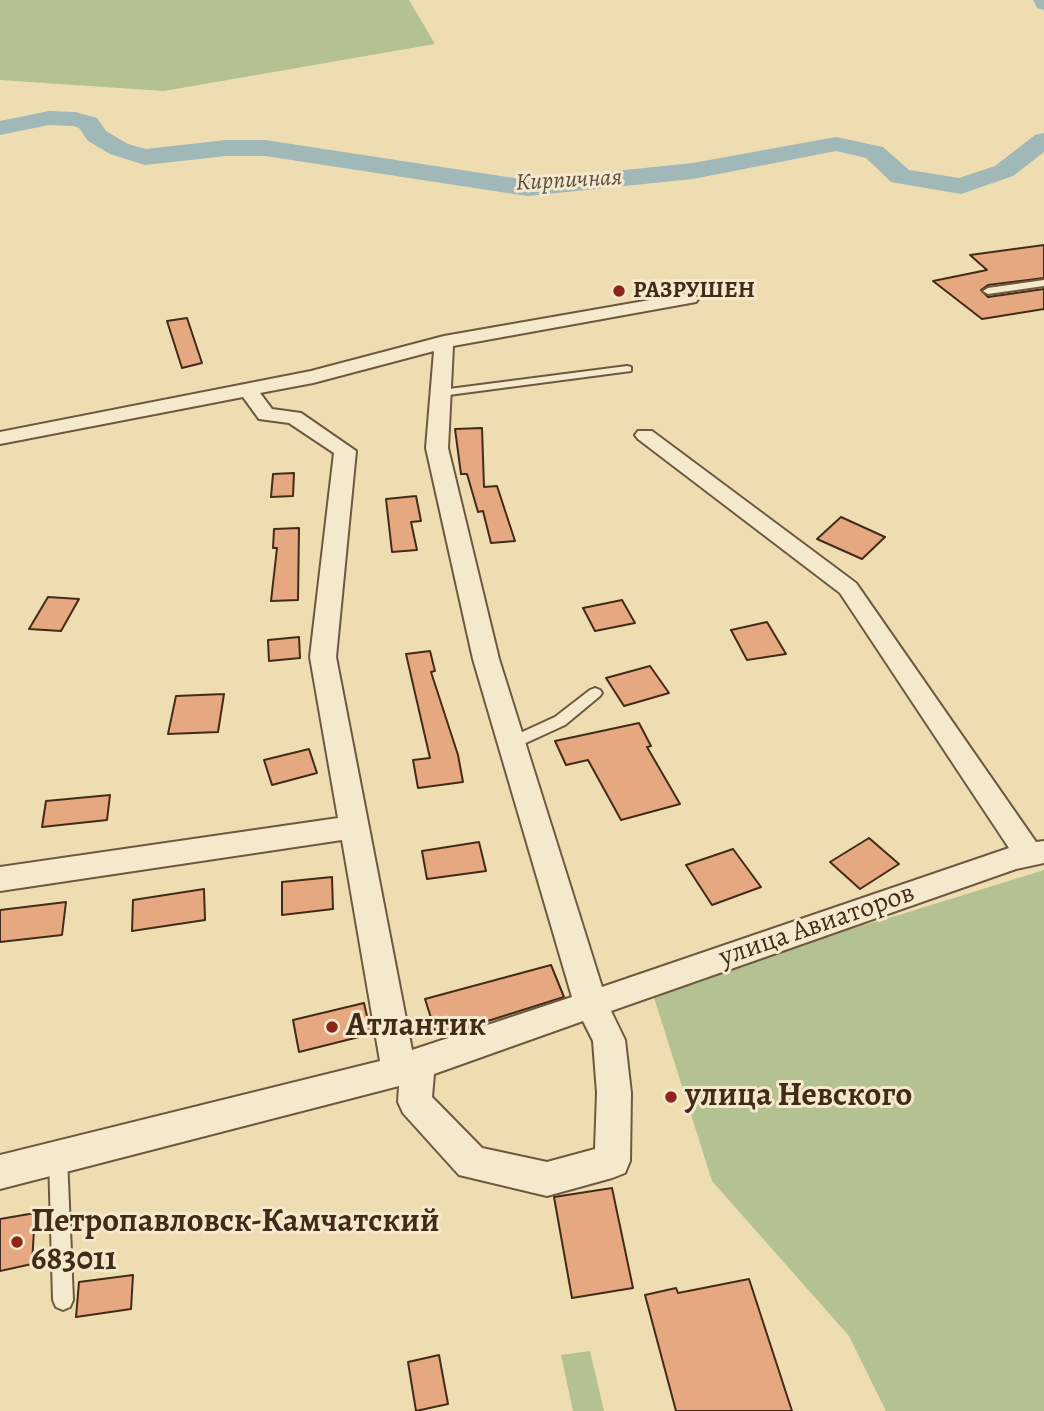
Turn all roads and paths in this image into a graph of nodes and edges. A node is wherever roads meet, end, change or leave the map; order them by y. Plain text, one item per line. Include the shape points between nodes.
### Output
1 (1044, 283) edge
2 (988, 290) dead end
3 (690, 298) dead end
4 (444, 342) junction
5 (627, 369) dead end
6 (248, 390) junction
7 (441, 393) junction
8 (645, 435) dead end
9 (0, 438) edge
10 (596, 693) dead end
11 (512, 743) junction
12 (354, 827) junction
13 (1037, 853) edge
14 (0, 879) edge
15 (591, 1005) junction
16 (408, 1067) junction
17 (58, 1156) junction
18 (0, 1172) edge
19 (63, 1300) dead end

1 - 2 lane
3 - 4 street
4 - 6 street
4 - 7 street
5 - 7 lane
6 - 9 street
6 - 12 street via 266,415 294,417 345,451 323,657
7 - 11 street via 437,449 486,659
8 - 13 street via 848,587
10 - 11 lane via 560,721
11 - 15 street
12 - 14 street
12 - 16 street
13 - 15 street, улица Авиаторов
15 - 16 street
15 - 16 street via 609,1040 614,1093 612,1161 547,1179 472,1163 415,1102
16 - 17 street
17 - 18 street
17 - 19 lane

